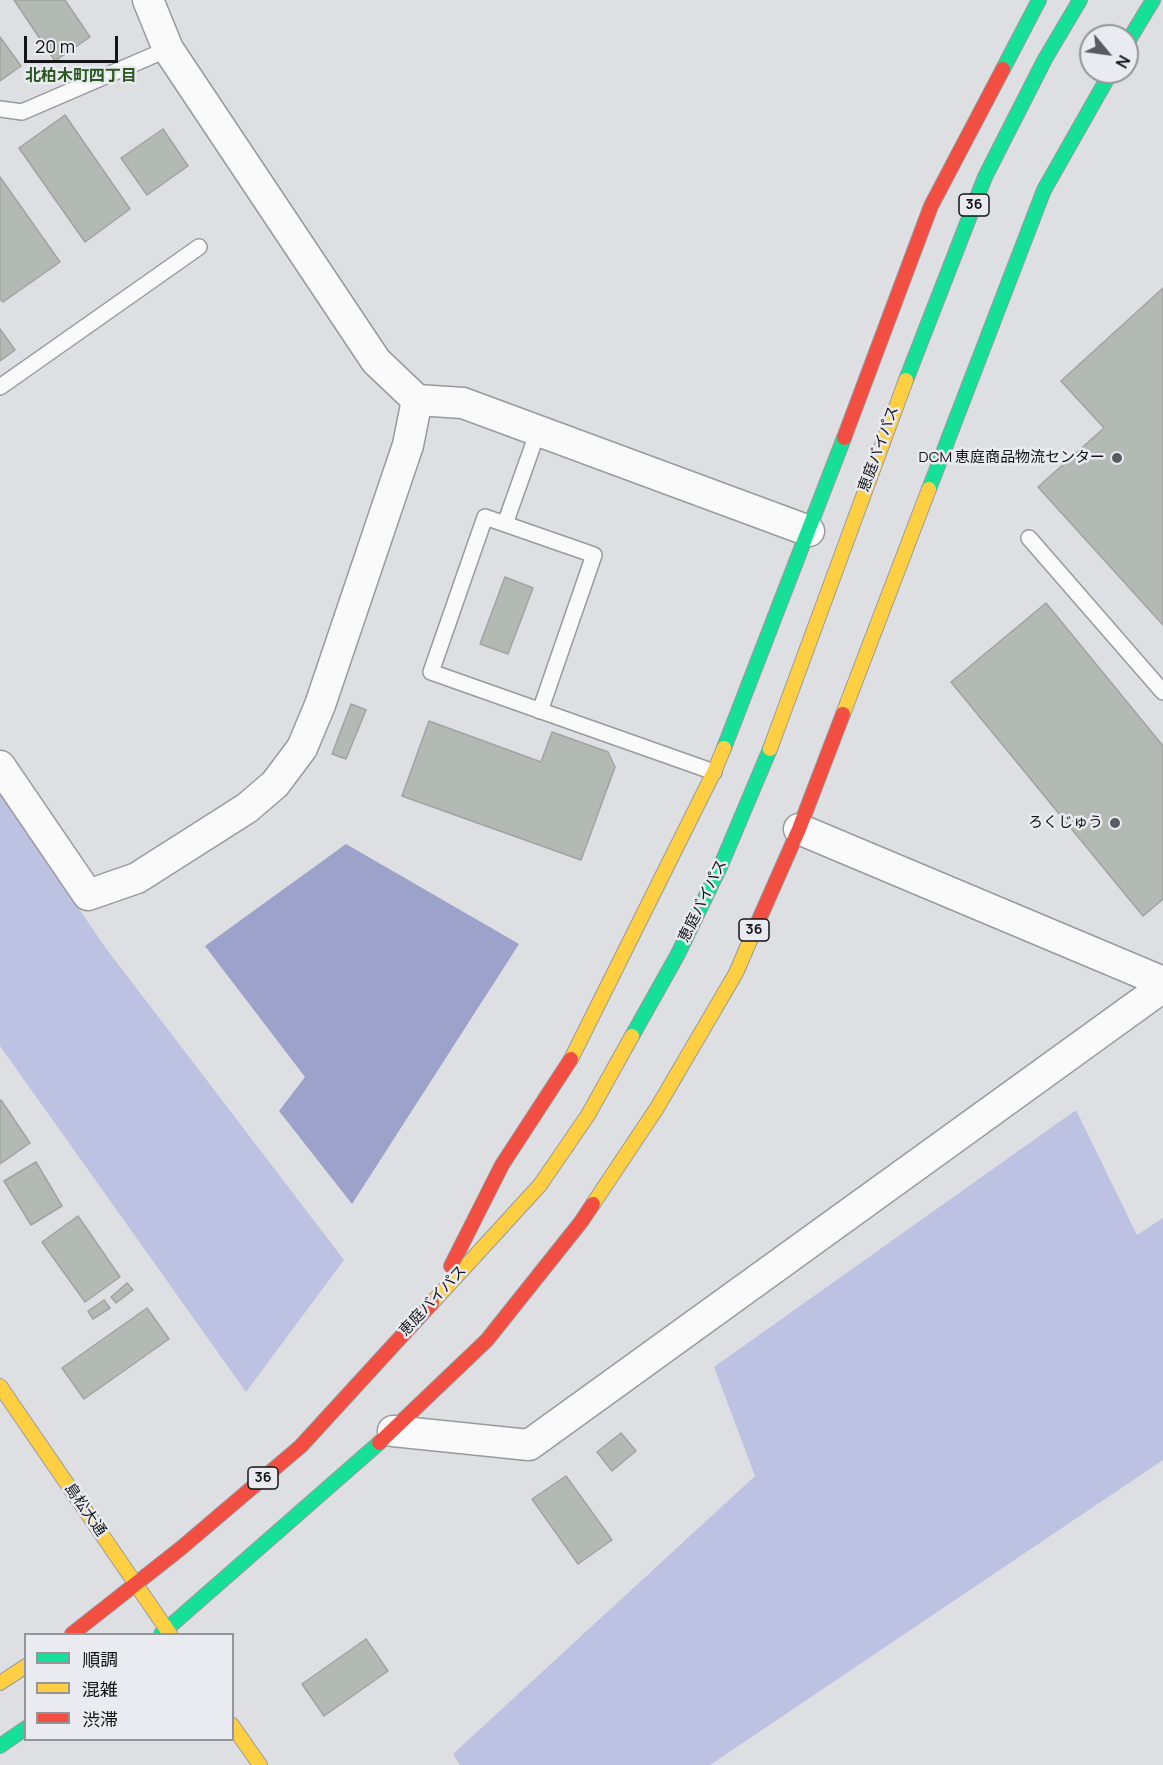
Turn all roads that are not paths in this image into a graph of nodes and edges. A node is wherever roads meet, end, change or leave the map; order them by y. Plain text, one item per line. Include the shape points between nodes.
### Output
1 (148, 0) edge
2 (1039, 0) edge
3 (1080, 0) edge
4 (1153, 0) edge
5 (1138, 24) edge
6 (168, 50) junction
7 (1104, 84) edge
8 (0, 109) edge
9 (200, 247) dead end
10 (0, 387) edge
11 (417, 400) junction
12 (538, 431) junction
13 (505, 524) junction
14 (809, 531) junction
15 (1029, 538) dead end
16 (1163, 692) edge
17 (540, 711) junction
18 (0, 766) edge
19 (714, 772) junction
20 (800, 829) junction
21 (1163, 982) edge
22 (1163, 987) edge
23 (434, 1300) junction
24 (0, 1386) edge
25 (393, 1431) junction
26 (137, 1584) junction
27 (75, 1633) edge
28 (166, 1633) edge
29 (24, 1667) edge
30 (0, 1683) edge
31 (234, 1728) edge
32 (24, 1729) edge
33 (0, 1746) edge
34 (260, 1765) edge

1 - 6 street
2 - 14 main road via 931,206
3 - 23 main road, 恵庭バイパス / 36 via 1045,58 985,177 890,420 766,759 722,865 678,954 588,1115 540,1185
4 - 5 main road
6 - 8 lane via 22,112
6 - 11 street via 376,361
7 - 20 main road, 36 via 1044,190
9 - 10 lane
11 - 12 street via 463,403
11 - 18 street via 408,445 320,705 302,748 275,784 247,808 137,878 88,895
12 - 13 lane
12 - 14 street
13 - 17 lane via 594,555
13 - 17 lane via 485,517 431,672
14 - 19 main road
15 - 16 lane
17 - 19 lane
19 - 23 main road via 573,1056 502,1165
20 - 21 street
20 - 25 main road, 36 via 736,973 657,1108 581,1222 487,1340
22 - 25 street via 529,1445
23 - 26 main road, 恵庭バイパス / 36 via 301,1446
24 - 26 main road, 島松大通
25 - 28 main road, 36
26 - 27 main road, 恵庭バイパス / 36
26 - 28 main road, 島松大通
29 - 30 main road
31 - 34 main road
32 - 33 main road

